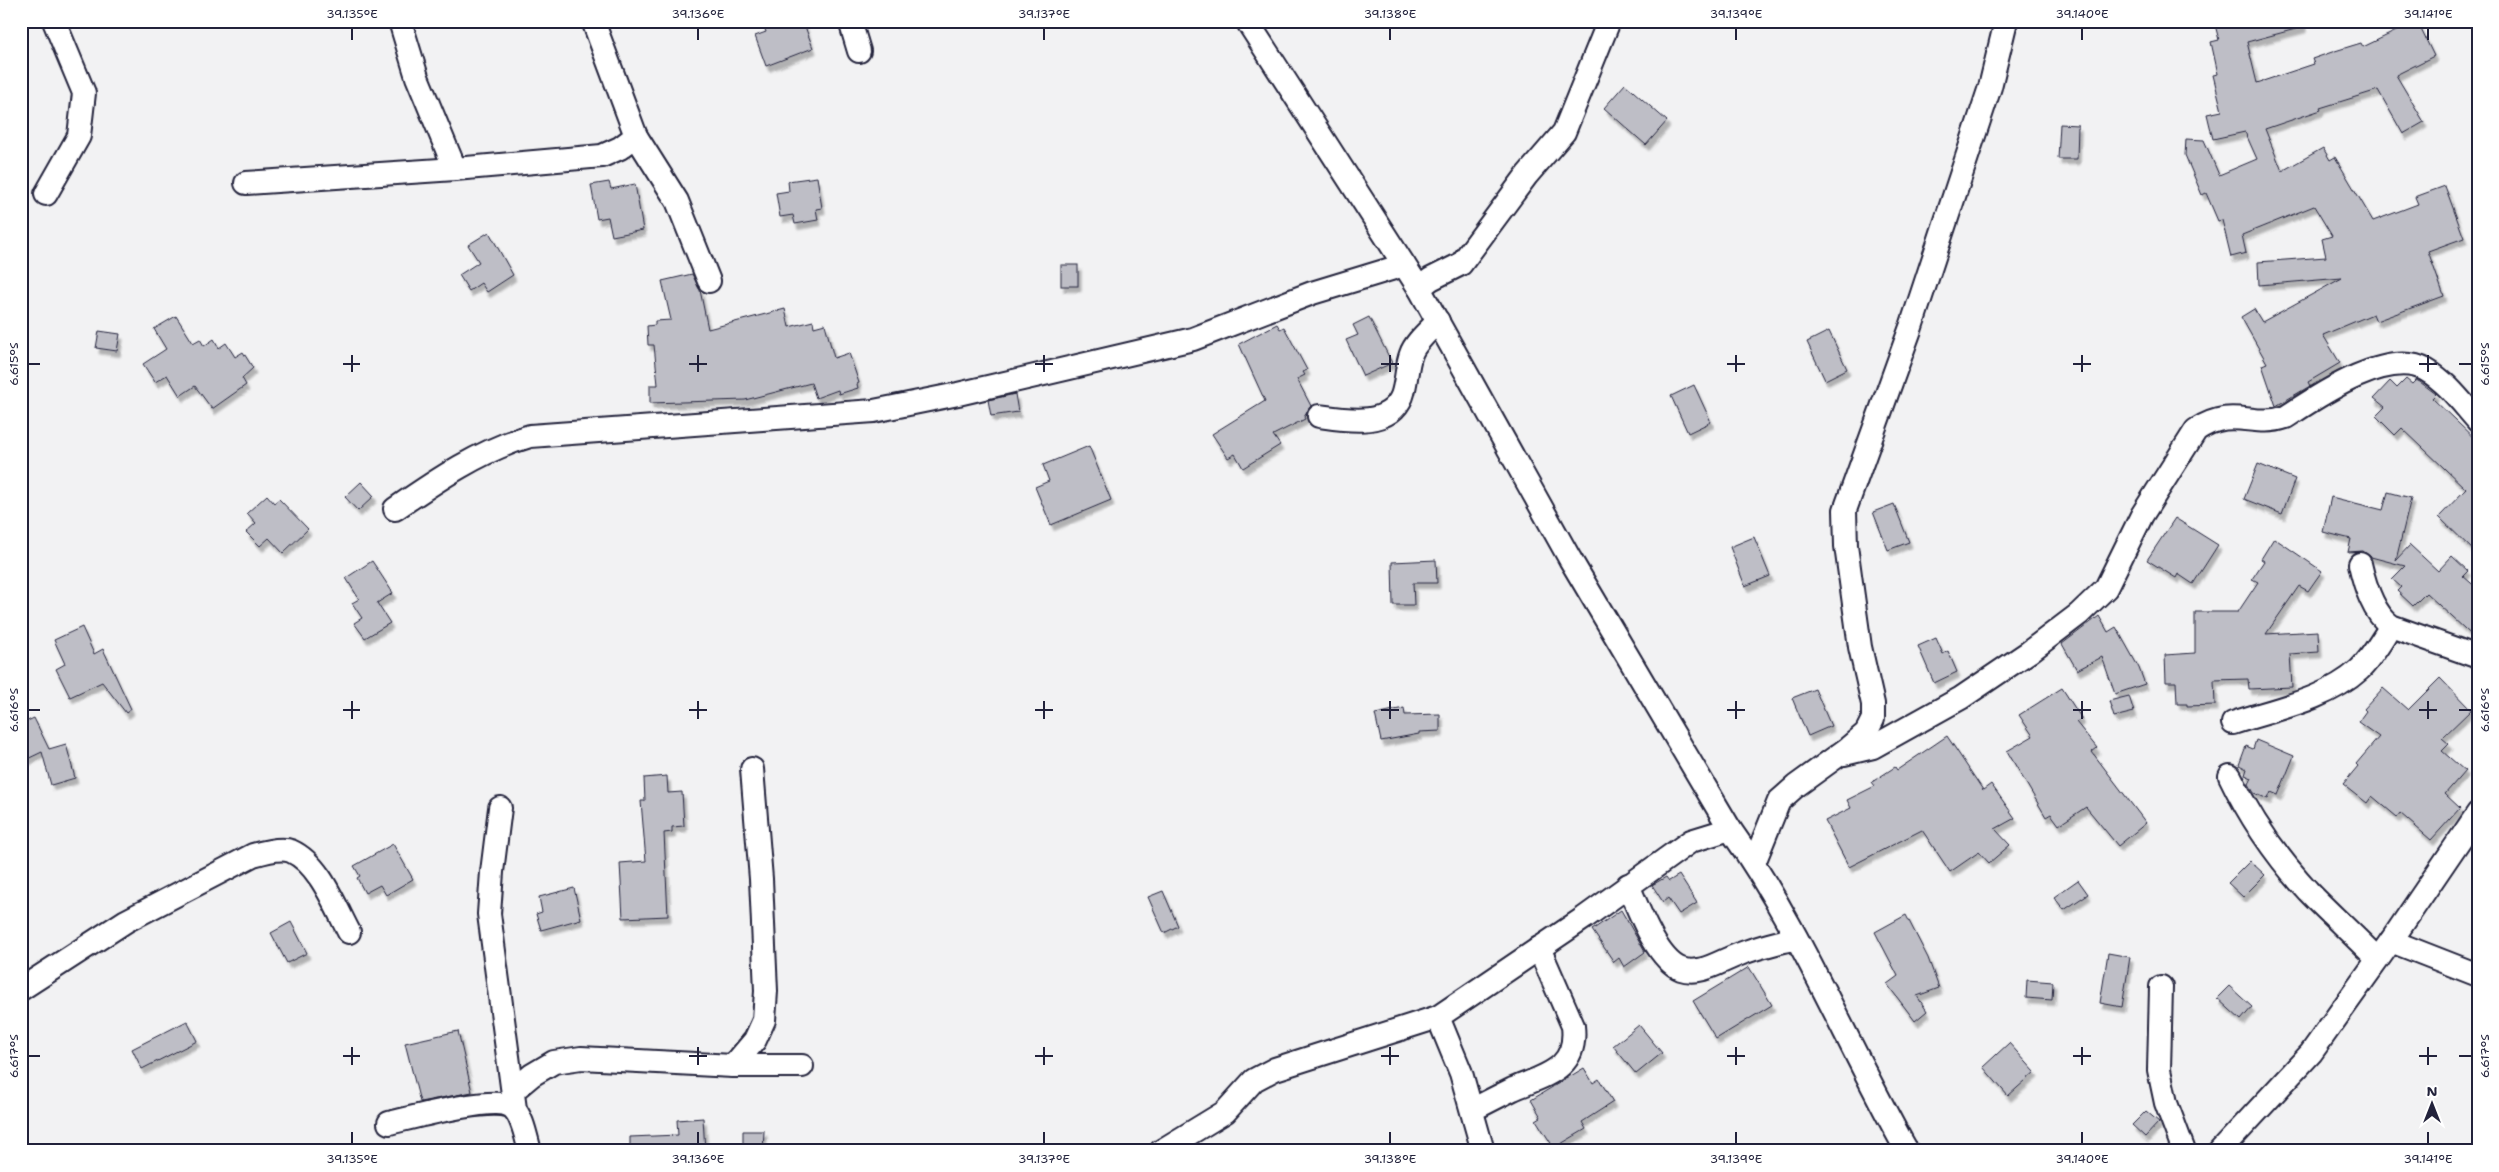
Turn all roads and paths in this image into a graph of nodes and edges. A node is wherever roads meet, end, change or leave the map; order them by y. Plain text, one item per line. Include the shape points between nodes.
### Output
1 (54, 21) edge
2 (400, 21) edge
3 (593, 21) edge
4 (850, 21) edge
5 (1247, 21) edge
6 (1609, 21) edge
7 (2006, 21) edge
8 (859, 51) dead end
9 (636, 136) junction
10 (455, 169) junction
11 (246, 183) dead end
12 (46, 194) dead end
13 (1404, 265) junction
14 (709, 281) dead end
15 (1419, 288) junction
16 (1438, 321) junction
17 (1319, 416) dead end
18 (2478, 421) edge
19 (395, 509) dead end
20 (2360, 564) dead end
21 (2391, 626) junction
22 (2478, 657) edge
23 (2233, 723) dead end
24 (1838, 756) junction
25 (752, 769) dead end
26 (2230, 776) dead end
27 (500, 808) dead end
28 (2478, 813) edge
29 (1730, 829) junction
30 (2468, 839) edge
31 (1754, 863) junction
32 (1628, 885) junction
33 (349, 932) dead end
34 (1796, 938) junction
35 (2391, 941) junction
36 (1539, 948) junction
37 (2377, 959) junction
38 (2478, 975) edge
39 (2161, 987) dead end
40 (21, 989) edge
41 (1438, 1017) junction
42 (733, 1066) junction
43 (802, 1066) dead end
44 (514, 1100) junction
45 (1472, 1110) junction
46 (389, 1123) dead end
47 (530, 1151) edge
48 (1161, 1151) edge
49 (1483, 1151) edge
50 (1907, 1151) edge
51 (2184, 1151) edge
52 (2220, 1151) edge

1 - 12 street via 84,93 79,136
2 - 10 street via 417,77
3 - 9 street
4 - 8 street
5 - 13 street
6 - 15 street via 1564,132 1460,264
7 - 24 street via 1990,87 1917,308 1845,510 1846,546 1860,647 1874,712 1866,733
9 - 10 street via 602,156
9 - 14 street via 677,201
10 - 11 street
13 - 15 street
13 - 19 street via 1312,293 1193,339 874,411 530,436 443,476
15 - 16 street
16 - 17 street via 1411,353 1402,394 1392,411 1360,420
16 - 29 street via 1570,559
18 - 24 street via 2441,379 2424,368 2387,364 2369,370 2274,421 2224,417 2206,424 2196,430 2142,515 2106,588 2079,614 2030,652 1922,722 1873,747
20 - 21 street via 2374,604 2382,619
21 - 22 street
21 - 23 street via 2371,657 2345,680 2324,692
24 - 31 street via 1779,801
25 - 42 street via 766,992 764,1020 755,1040
26 - 37 street via 2261,832 2308,891
27 - 44 street via 489,914
28 - 30 street
29 - 31 street
29 - 32 street via 1691,841
30 - 35 street
31 - 34 street
32 - 34 street via 1653,937 1666,956 1681,969 1693,971
32 - 36 street
33 - 40 street via 308,863 290,851 266,851 126,920
34 - 50 street via 1876,1097
35 - 37 street
35 - 38 street
36 - 41 street
36 - 45 street via 1573,1026 1575,1040 1571,1054 1559,1069
37 - 52 street via 2311,1053
39 - 51 street via 2158,1070
41 - 45 street
41 - 48 street via 1275,1069 1254,1080 1225,1112
42 - 43 street
42 - 44 street via 581,1058 554,1062 532,1074
44 - 46 street via 508,1104 496,1102 445,1110
44 - 47 street
45 - 49 street

